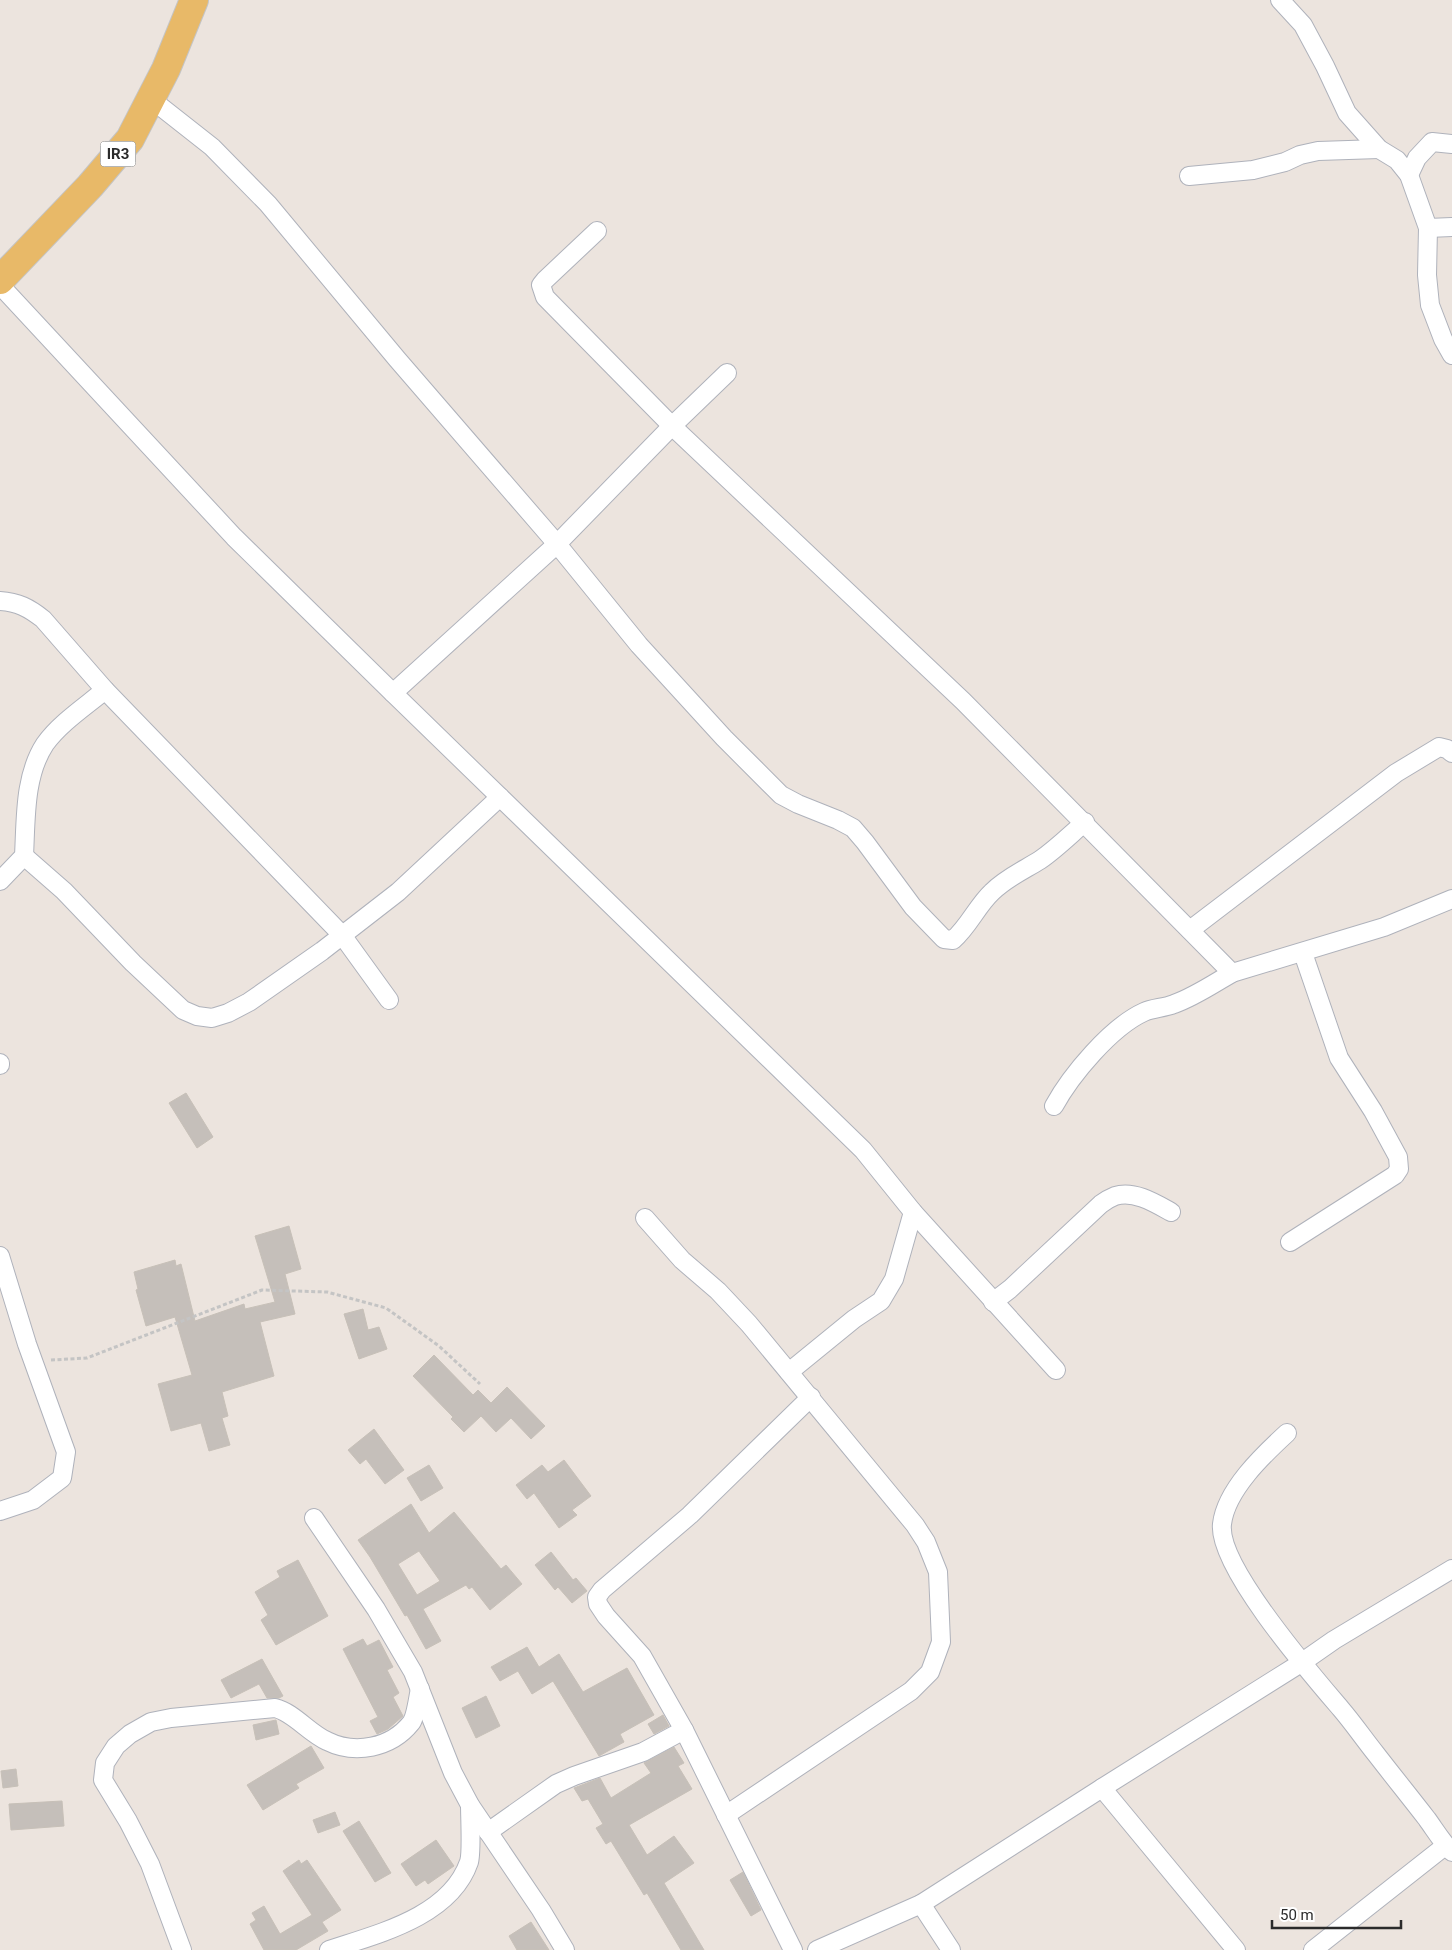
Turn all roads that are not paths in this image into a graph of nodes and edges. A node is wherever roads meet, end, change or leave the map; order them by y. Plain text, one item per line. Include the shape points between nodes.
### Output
1 (194, 0) edge
2 (1280, 0) edge
3 (151, 99) junction
4 (1452, 144) edge
5 (1379, 148) junction
6 (1409, 175) junction
7 (1190, 176) dead end
8 (1452, 227) edge
9 (1428, 228) junction
10 (597, 231) dead end
11 (0, 280) edge
12 (0, 285) edge
13 (1452, 355) edge
14 (727, 373) dead end
15 (672, 426) junction
16 (557, 544) junction
17 (0, 601) edge
18 (105, 690) junction
19 (392, 693) junction
20 (1452, 754) edge
21 (500, 797) junction
22 (1085, 822) junction
23 (24, 856) junction
24 (0, 881) edge
25 (1452, 899) edge
26 (1190, 930) junction
27 (342, 935) junction
28 (1303, 953) junction
29 (1232, 974) junction
30 (389, 1000) dead end
31 (1054, 1106) dead end
32 (913, 1212) junction
33 (1171, 1212) dead end
34 (645, 1218) dead end
35 (1290, 1242) dead end
36 (0, 1256) edge
37 (993, 1302) junction
38 (1056, 1370) dead end
39 (789, 1372) junction
40 (811, 1398) junction
41 (1287, 1433) dead end
42 (0, 1512) edge
43 (314, 1518) dead end
44 (1452, 1569) edge
45 (1301, 1663) junction
46 (420, 1689) junction
47 (684, 1730) junction
48 (1102, 1788) junction
49 (470, 1805) junction
50 (726, 1815) junction
51 (488, 1832) junction
52 (1449, 1849) edge
53 (921, 1904) junction
54 (182, 1950) edge
55 (329, 1950) edge
56 (565, 1950) edge
57 (793, 1950) edge
58 (817, 1950) edge
59 (951, 1950) edge
60 (1236, 1950) edge
61 (1313, 1950) edge

1 - 3 main road, IR3
2 - 5 street via 1303,25 1347,113
3 - 11 main road, IR3 via 130,139 112,162
3 - 16 street via 212,147 268,204
4 - 6 street via 1432,142 1417,158
5 - 6 street via 1397,160
5 - 7 street via 1318,151 1253,170
6 - 9 street
8 - 9 street
9 - 13 street via 1430,305
10 - 15 street via 545,280 541,285 542,291
12 - 19 street via 234,537
14 - 15 street
15 - 16 street
15 - 22 street via 963,701
16 - 19 street
16 - 22 street via 639,644 724,738 781,795 853,828 913,908 944,939 953,940 992,892 1041,859
17 - 18 street via 16,602 43,619
18 - 23 street via 62,726 37,759 27,800
18 - 27 street
19 - 21 street
20 - 26 street via 1439,747 1396,773
21 - 27 street via 398,892
21 - 32 street via 863,1150
22 - 26 street
23 - 24 street
23 - 27 street via 64,891 182,1010 197,1016 212,1018 249,1002
25 - 28 street
26 - 29 street
27 - 30 street
28 - 29 street
28 - 35 street via 1339,1058 1373,1112 1400,1164 1395,1175
29 - 31 street via 1174,1004 1130,1020 1078,1070
32 - 37 street
32 - 39 street via 894,1279 880,1301
33 - 37 street via 1149,1199 1116,1196 1101,1204
34 - 39 street via 682,1260 724,1297
36 - 42 street via 66,1452 62,1478 33,1500
37 - 38 street
39 - 40 street
40 - 47 street via 690,1515 597,1597 606,1616 642,1656
40 - 50 street via 926,1542 938,1572 941,1642 930,1672 911,1691
41 - 45 street via 1240,1482 1226,1508 1222,1538 1252,1595
43 - 46 street via 376,1608
44 - 45 street
45 - 48 street
45 - 52 street via 1348,1717
46 - 49 street via 453,1773
46 - 54 street via 413,1722 381,1745 346,1747 327,1741 288,1713 275,1708 151,1722 116,1746 105,1763 103,1780 150,1864
47 - 50 street
47 - 51 street via 643,1752 556,1784
48 - 53 street
48 - 60 street
49 - 51 street
49 - 55 street via 470,1861 448,1894 402,1925
50 - 57 street
51 - 56 street
52 - 61 street
53 - 58 street
53 - 59 street

